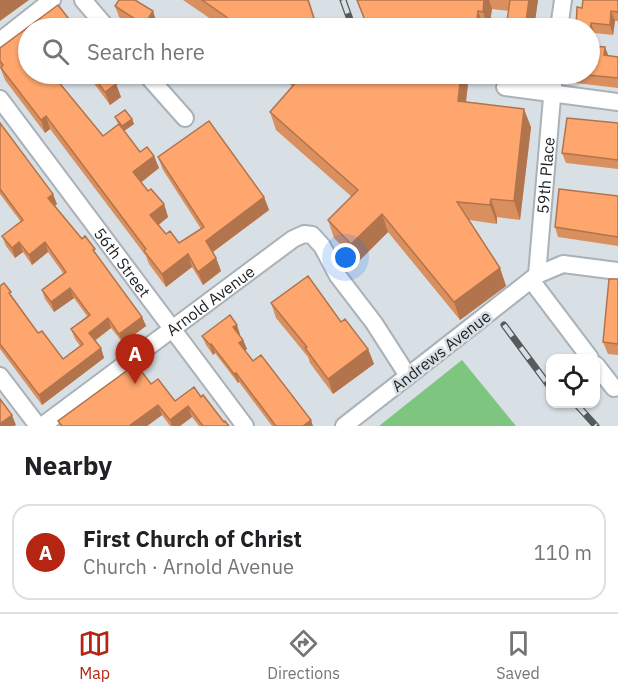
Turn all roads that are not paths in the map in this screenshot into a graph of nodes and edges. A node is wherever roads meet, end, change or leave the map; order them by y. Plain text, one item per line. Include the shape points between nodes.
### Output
1 (52, 0) edge
2 (83, 0) edge
3 (562, 0) edge
4 (29, 18) edge
5 (98, 18) edge
6 (560, 18) edge
7 (18, 27) edge
8 (0, 41) edge
9 (155, 84) edge
10 (553, 84) edge
11 (505, 87) dead end
12 (552, 93) junction
13 (0, 99) edge
14 (618, 102) edge
15 (185, 118) dead end
16 (618, 271) edge
17 (529, 282) junction
18 (172, 328) junction
19 (587, 354) edge
20 (600, 370) edge
21 (0, 376) edge
22 (408, 376) junction
23 (614, 388) dead end
24 (40, 426) edge
25 (245, 426) edge
26 (344, 426) edge

1 - 4 street
2 - 5 street
3 - 6 street
7 - 8 street
9 - 15 street
10 - 12 street, 59th Place
11 - 12 street
12 - 14 street
12 - 17 street, 59th Place
13 - 18 street, 56th Street
16 - 17 street, Andrews Avenue via 563,264
17 - 19 street
17 - 22 street, Andrews Avenue, bridge
18 - 22 street, Arnold Avenue via 293,239 312,235
18 - 24 street, Arnold Avenue
18 - 25 street, 56th Street
20 - 23 street
21 - 24 street
22 - 26 street, Andrews Avenue

